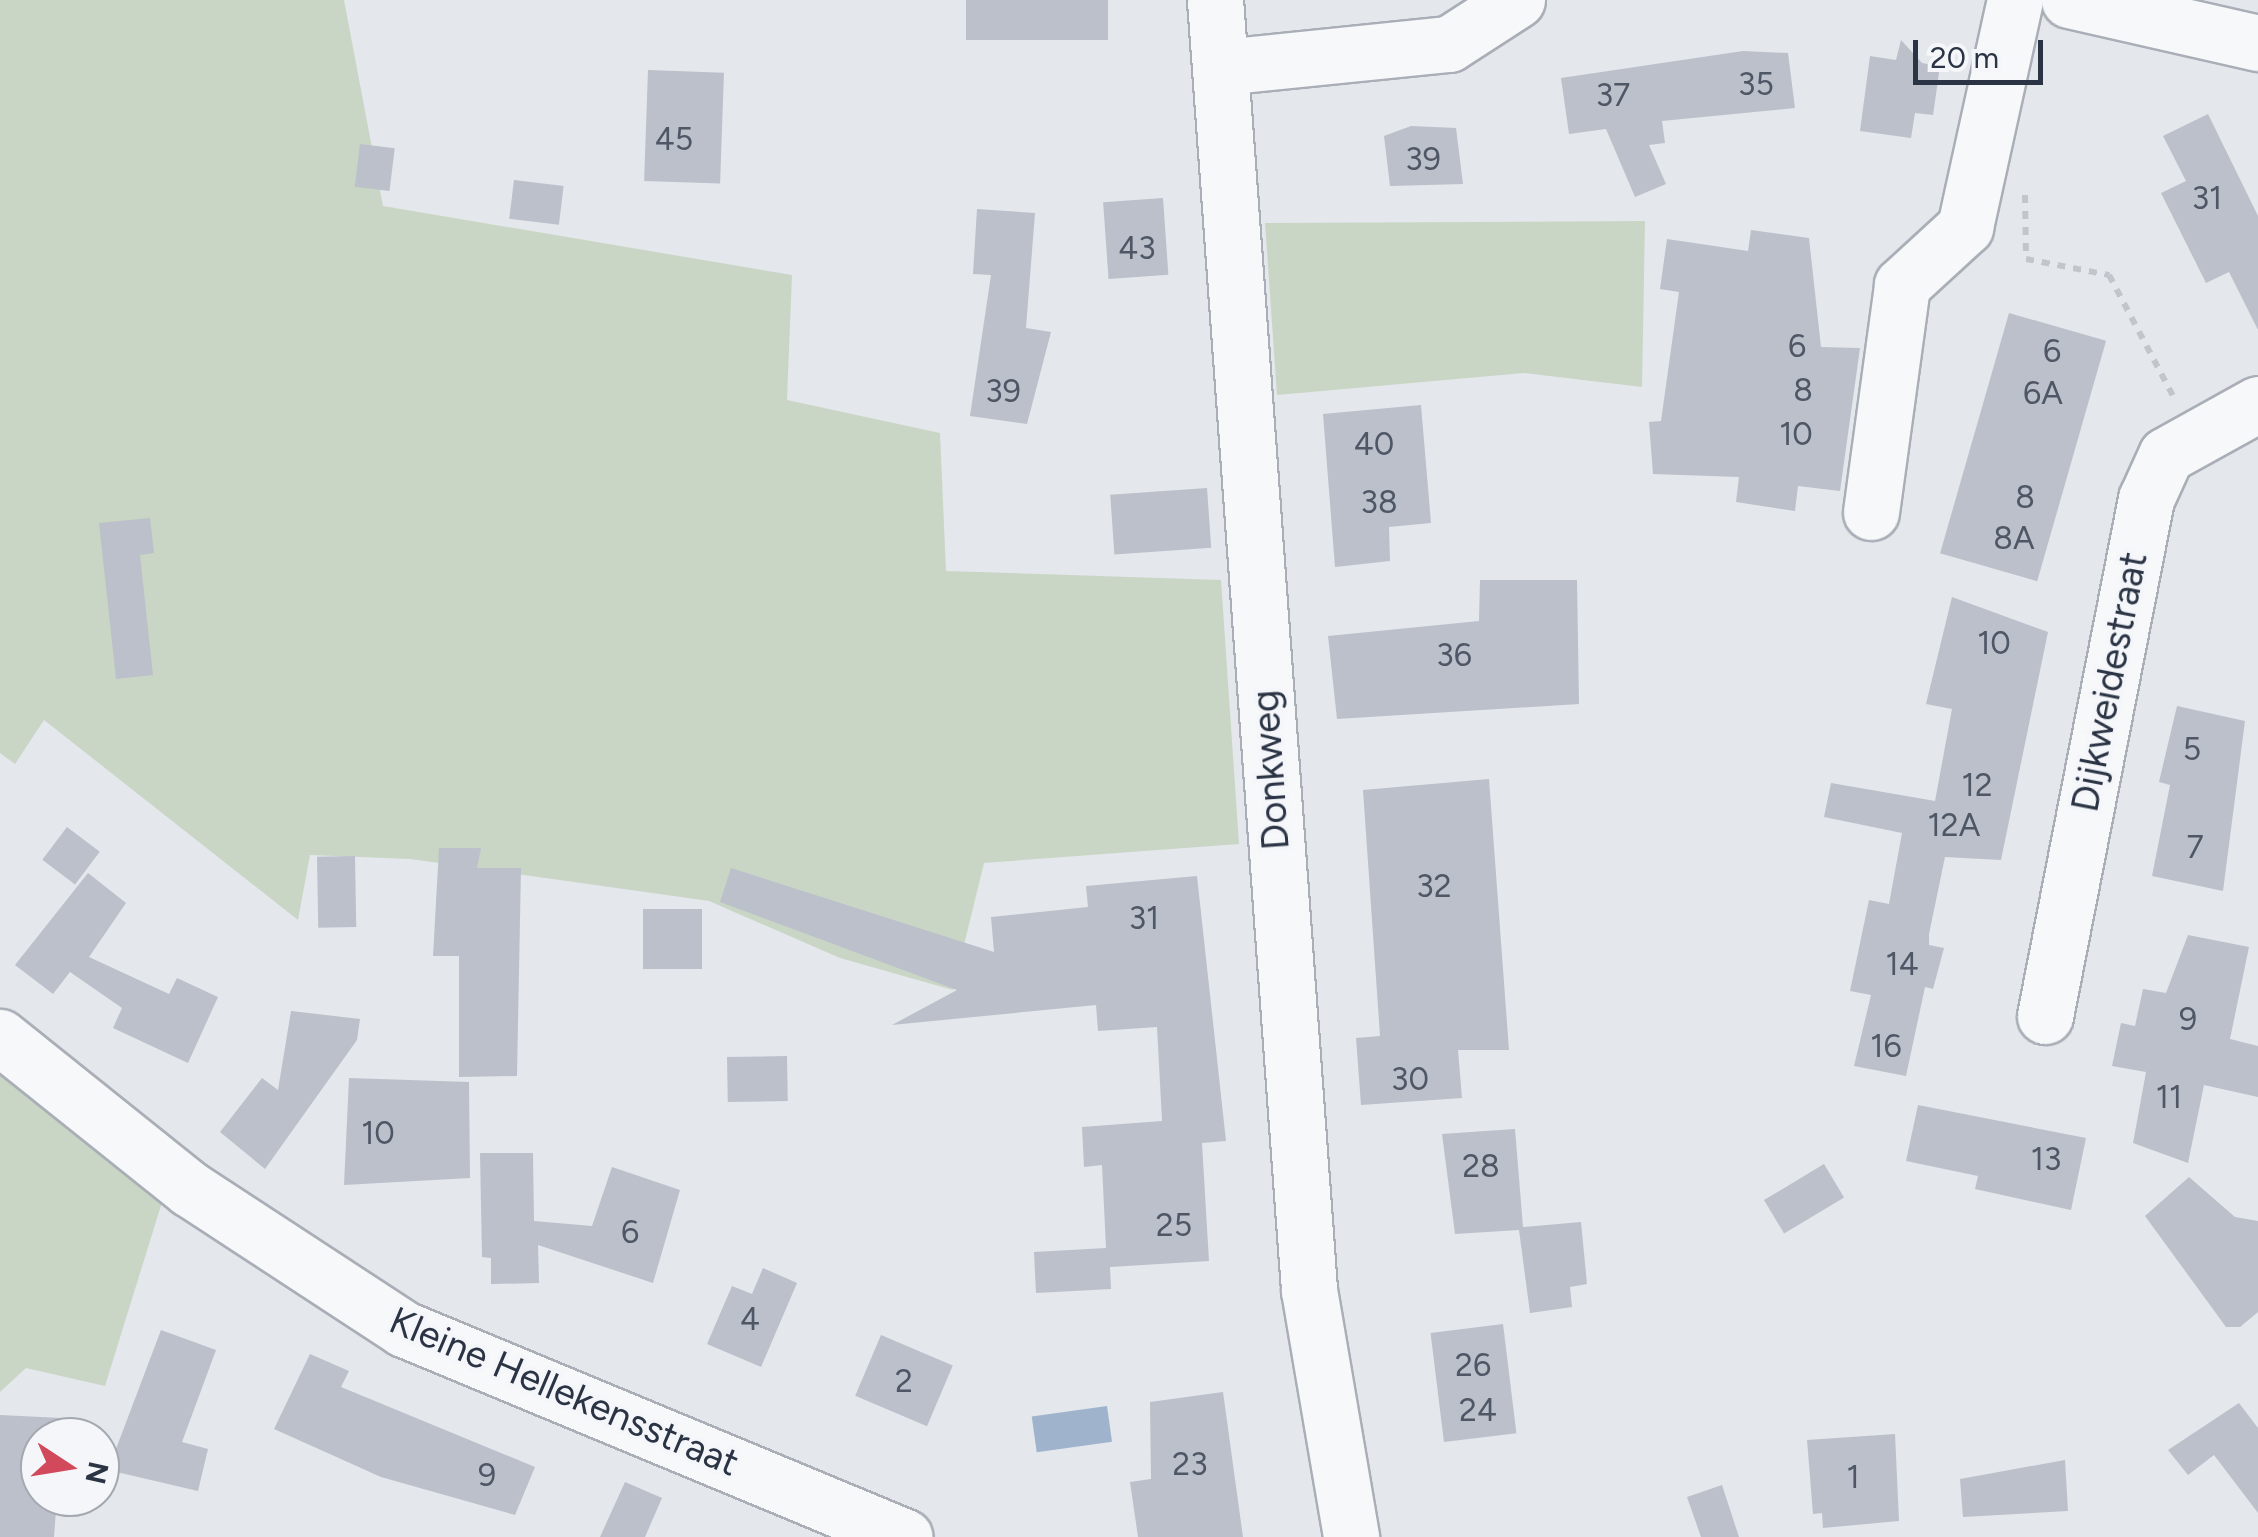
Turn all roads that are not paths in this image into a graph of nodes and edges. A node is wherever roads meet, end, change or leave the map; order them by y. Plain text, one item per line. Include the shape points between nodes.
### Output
1 (1215, 0) edge
2 (1517, 0) edge
3 (2015, 0) edge
4 (2069, 0) edge
5 (2258, 42) edge
6 (1222, 67) junction
7 (2258, 404) edge
8 (1871, 512) dead end
9 (2045, 1016) dead end
10 (0, 1037) edge
11 (905, 1537) edge
12 (1351, 1537) edge

1 - 6 street, Donkweg
2 - 6 street via 1450,44
3 - 8 street via 1965,227 1902,286
4 - 5 street
6 - 12 street, Donkweg via 1298,1172 1322,1389
7 - 9 street, Dijkweidestraat via 2166,455 2146,500
10 - 11 street, Kleine Hellekensstraat via 190,1190 404,1329

